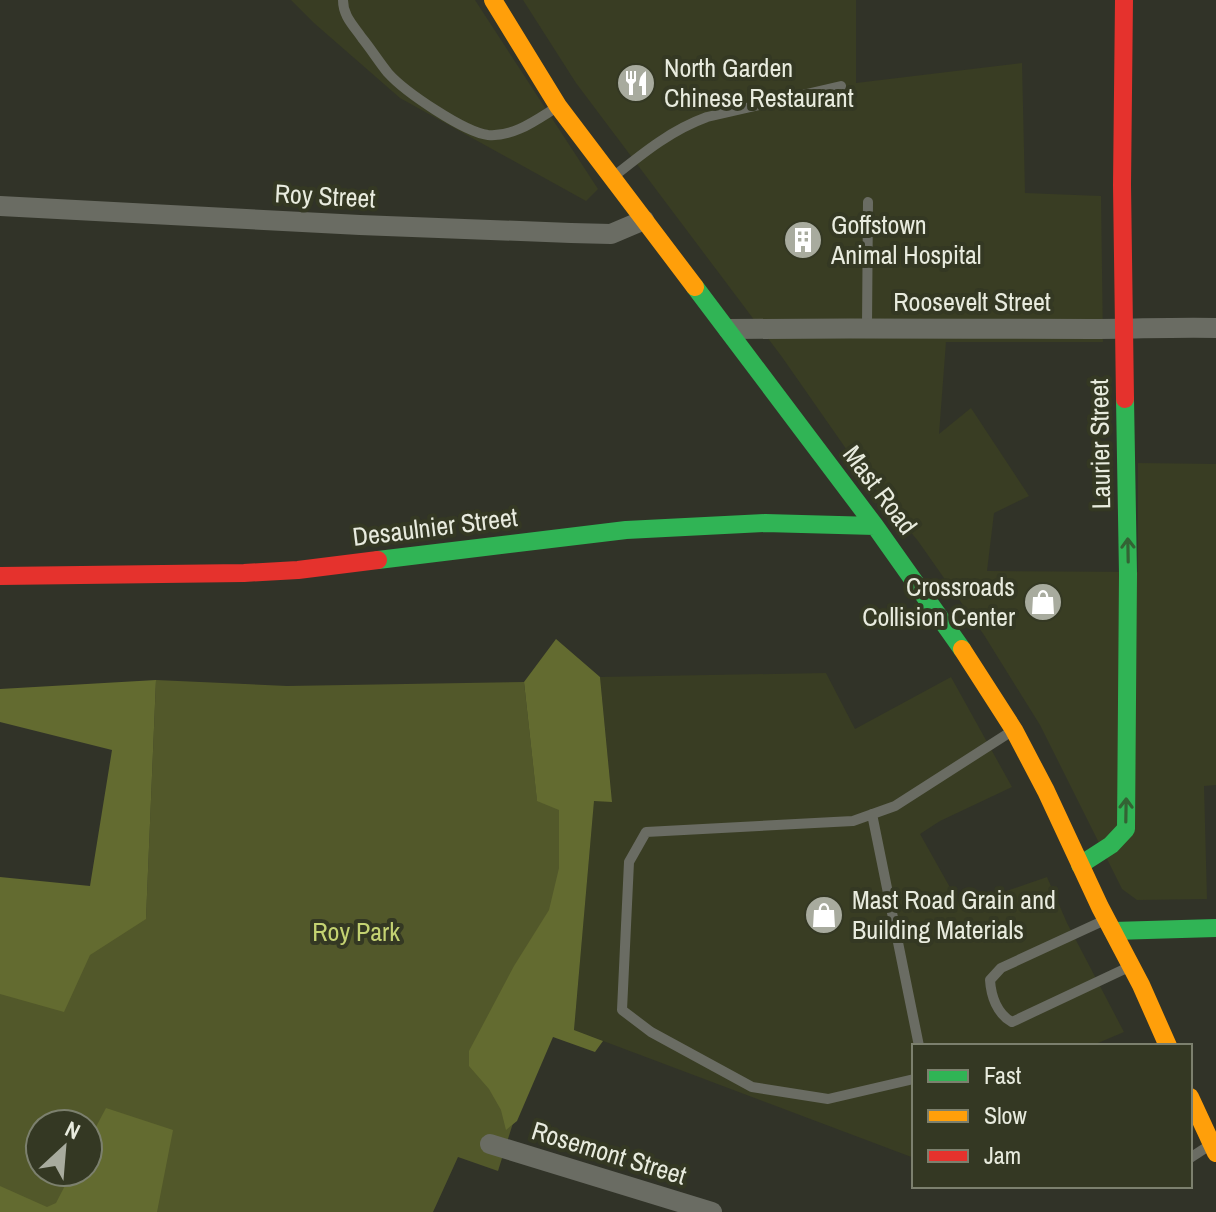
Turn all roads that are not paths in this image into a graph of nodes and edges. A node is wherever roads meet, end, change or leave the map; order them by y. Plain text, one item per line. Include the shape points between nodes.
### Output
1 (343, 0) edge
2 (493, 0) edge
3 (1124, 0) edge
4 (841, 86) dead end
5 (558, 106) junction
6 (612, 178) junction
7 (868, 202) dead end
8 (0, 206) edge
9 (644, 220) junction
10 (867, 327) junction
11 (1124, 328) junction
12 (1216, 328) edge
13 (728, 329) junction
14 (875, 526) junction
15 (0, 576) edge
16 (1014, 730) junction
17 (872, 814) junction
18 (1080, 865) junction
19 (1110, 925) junction
20 (1216, 928) edge
21 (1131, 966) junction
22 (919, 1044) edge
23 (1167, 1044) edge
24 (912, 1079) edge
25 (1198, 1106) edge
26 (490, 1144) dead end
27 (1214, 1149) edge
28 (1192, 1157) edge
29 (712, 1212) edge

1 - 5 lane via 344,15 389,74 462,126 486,134 507,133
2 - 5 street, Mast Road
3 - 11 street, Laurier Street
4 - 6 lane via 687,125
5 - 6 street, Mast Road
6 - 9 street, Mast Road
7 - 10 lane
8 - 9 street, Roy Street via 611,234
9 - 13 street, Mast Road
10 - 11 street, Roosevelt Street
10 - 13 street, Roosevelt Street
11 - 12 street, Roosevelt Street
18 -> 11 street, Laurier Street via 1126,829
13 - 14 street, Mast Road
14 - 15 street, Desaulnier Street via 765,523 626,530 298,570
14 - 16 street, Mast Road
16 - 17 lane via 895,806
16 - 18 street, Mast Road
17 - 22 lane
17 - 24 lane via 853,821 646,832 629,862 622,1010 651,1032 752,1087 828,1099
18 - 19 street, Mast Road
19 - 20 street
19 - 21 street, Mast Road
19 - 21 lane via 1001,968 990,980 991,994 1012,1022
21 - 23 street, Mast Road
25 - 27 street
26 - 29 street, Rosemont Street
27 - 28 lane

